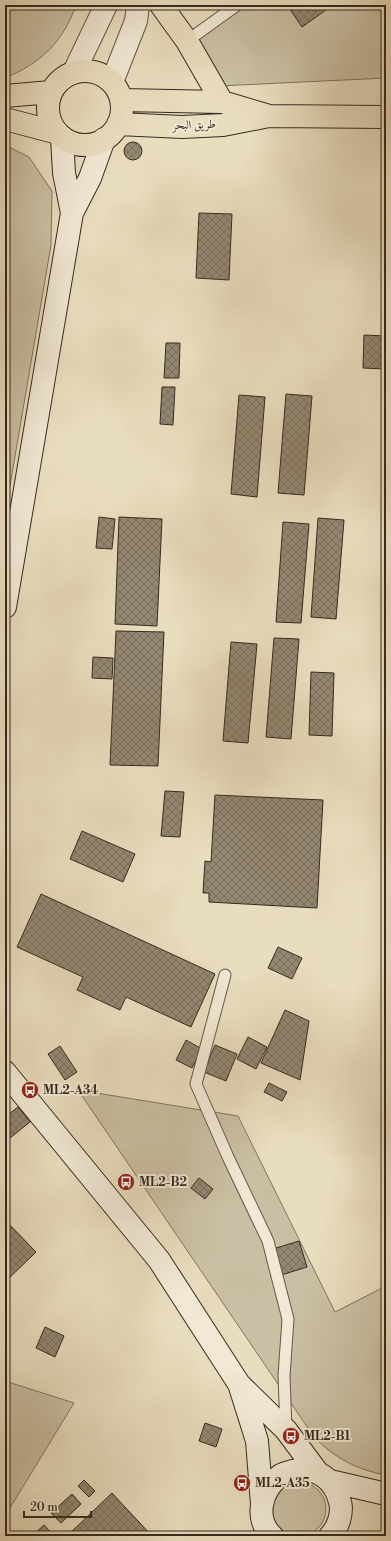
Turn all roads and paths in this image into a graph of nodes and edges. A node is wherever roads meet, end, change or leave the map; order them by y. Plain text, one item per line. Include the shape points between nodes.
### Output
1 (106, 5) edge
2 (138, 5) edge
3 (161, 5) edge
4 (237, 5) edge
5 (187, 41) junction
6 (74, 72) junction
7 (116, 91) junction
8 (51, 92) junction
9 (5, 96) edge
10 (222, 102) junction
11 (269, 116) junction
12 (386, 116) edge
13 (5, 120) edge
14 (111, 132) junction
15 (60, 135) junction
16 (72, 213) junction
17 (5, 607) edge
18 (226, 975) dead end
19 (5, 1072) edge
20 (239, 1384) junction
21 (286, 1430) junction
22 (324, 1477) junction
23 (386, 1494) edge
24 (264, 1525) edge
25 (330, 1536) edge

1 - 6 main road
2 - 7 main road via 136,21
3 - 5 highway
4 - 5 lane
5 - 10 highway
6 - 7 highway via 88,71 101,74
6 - 8 highway via 57,83
7 - 10 highway, طريق البحر
7 - 14 highway via 122,112
8 - 9 highway
8 - 15 highway via 48,106 50,121
10 - 11 highway, طريق البحر
11 - 12 highway, طريق البحر
11 - 14 highway, طريق البحر via 223,125
13 - 15 highway
14 - 15 highway via 90,144 76,143
14 - 16 main road
15 - 16 main road
16 - 17 main road
18 - 21 lane via 196,1084 270,1248 288,1320 284,1376
19 - 20 main road via 159,1260
20 - 21 main road
20 - 24 main road via 257,1441
21 - 22 main road
22 - 23 main road
22 - 24 main road via 300,1469 282,1474 268,1486
22 - 25 main road via 338,1493 341,1507 339,1522

